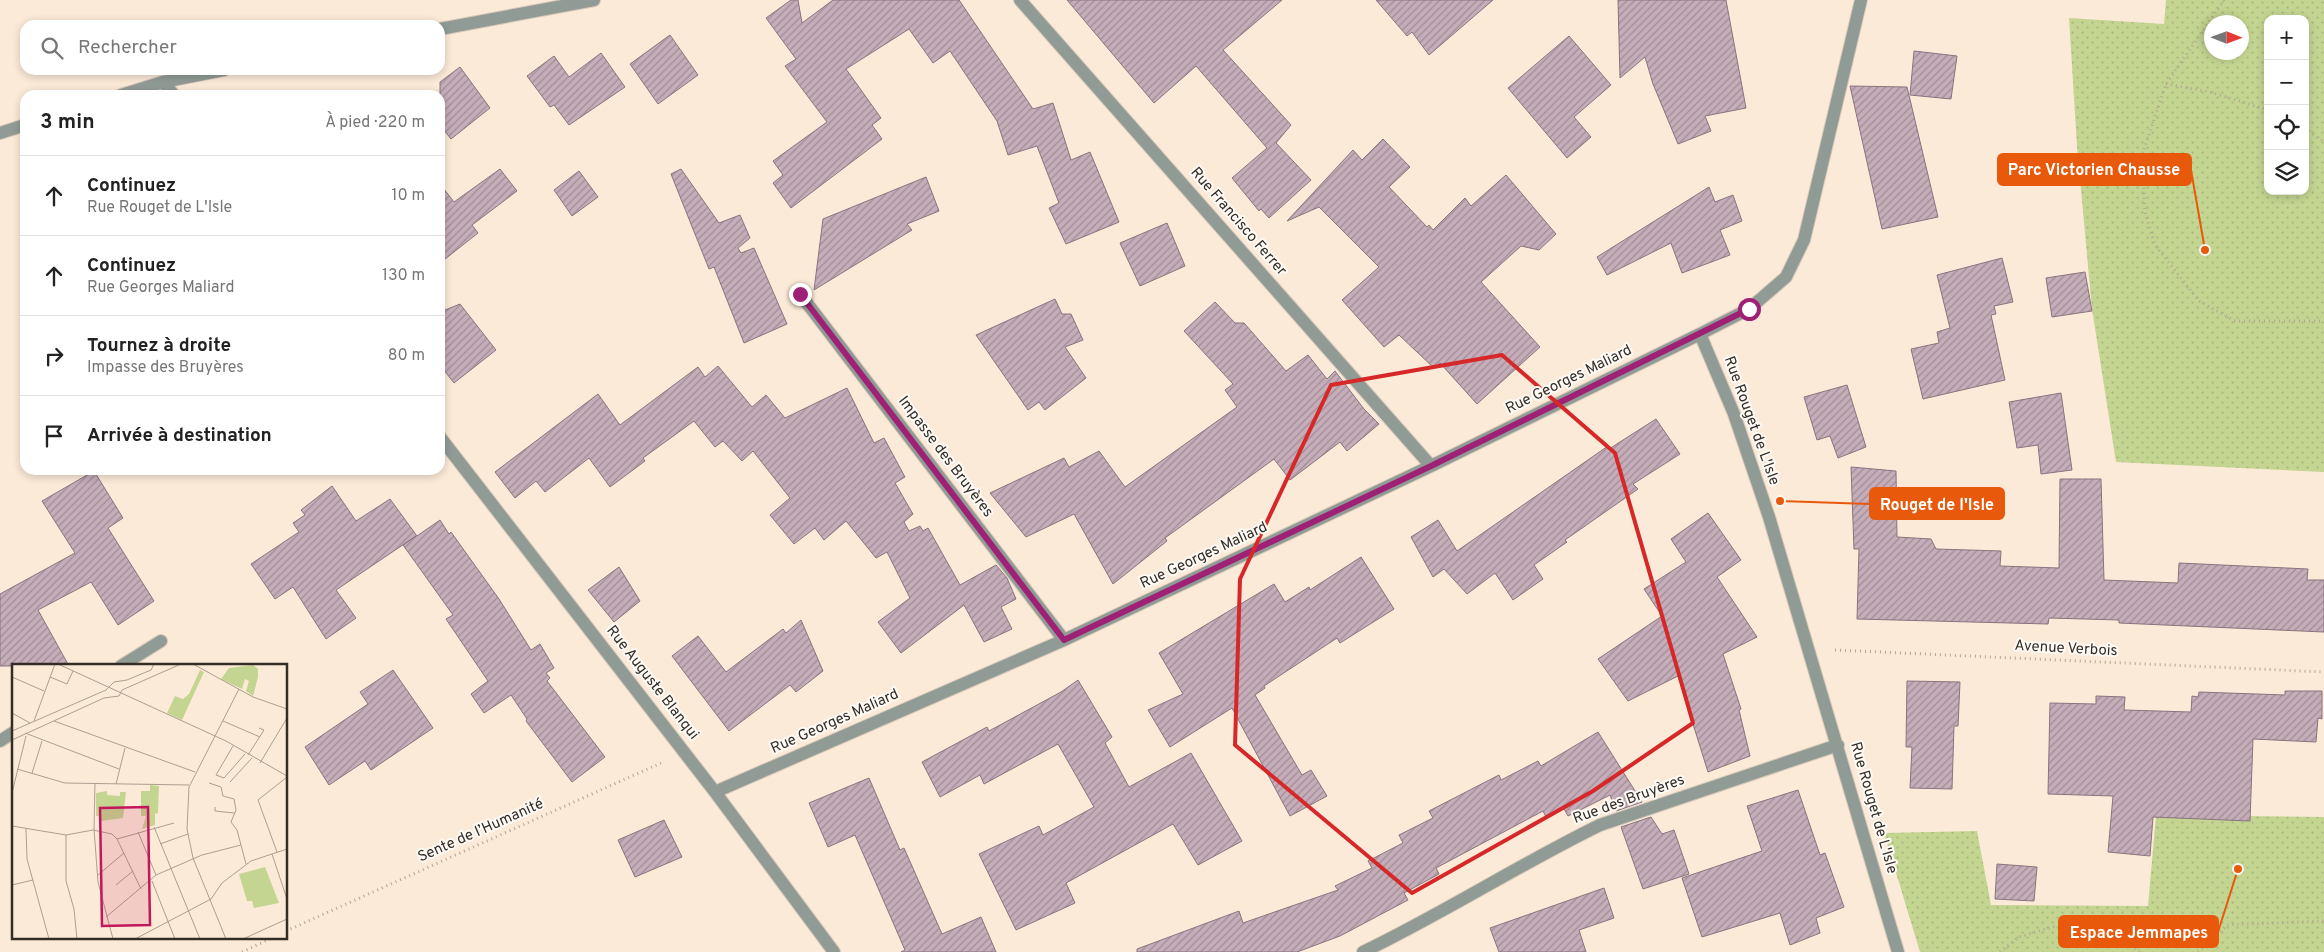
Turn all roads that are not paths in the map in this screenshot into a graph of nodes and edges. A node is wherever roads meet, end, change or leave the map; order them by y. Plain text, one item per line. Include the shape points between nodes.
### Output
1 (594, 0) edge
2 (1020, 0) edge
3 (1861, 0) edge
4 (445, 28) edge
5 (199, 75) edge
6 (163, 82) junction
7 (137, 90) edge
8 (170, 90) edge
9 (20, 127) edge
10 (0, 133) edge
11 (800, 294) dead end
12 (1700, 334) junction
13 (445, 443) edge
14 (1431, 466) junction
15 (1064, 640) junction
16 (161, 641) dead end
17 (124, 664) edge
18 (12, 733) edge
19 (0, 741) edge
20 (1838, 745) junction
21 (715, 792) junction
22 (834, 952) edge
23 (1363, 952) edge
24 (1898, 952) edge

1 - 4 street
2 - 14 street, Rue Francisco Ferrer
3 - 12 street via 1804,240 1786,277 1749,309
5 - 6 street
6 - 7 street
6 - 8 street
9 - 10 street
11 - 15 street, Impasse des Bruyères
12 - 14 street, Rue Georges Maliard
12 - 20 street, Rue Rouget de L'Isle via 1734,414
13 - 21 street, Rue Auguste Blanqui
14 - 15 street, Rue Georges Maliard
15 - 21 street, Rue Georges Maliard
16 - 17 street
18 - 19 street
20 - 23 street, Rue des Bruyères via 1600,825
20 - 24 street, Rue Rouget de L'Isle
21 - 22 street, Rue Auguste Blanqui

